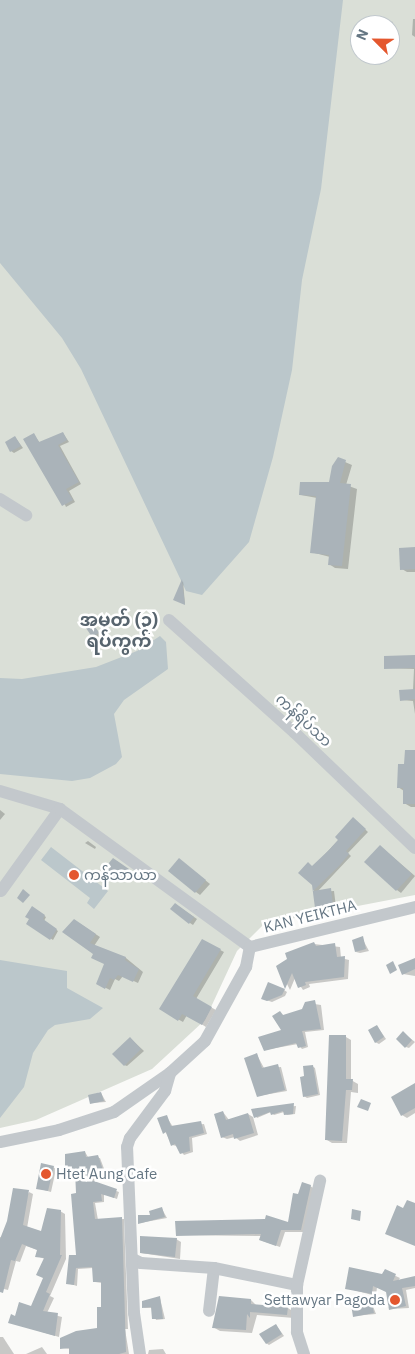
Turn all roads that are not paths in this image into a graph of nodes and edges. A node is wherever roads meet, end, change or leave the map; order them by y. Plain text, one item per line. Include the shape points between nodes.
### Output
1 (0, 499) edge
2 (26, 515) dead end
3 (169, 620) dead end
4 (0, 791) edge
5 (60, 809) junction
6 (415, 848) edge
7 (1, 891) edge
8 (415, 907) edge
9 (250, 947) junction
10 (170, 1073) junction
11 (134, 1101) junction
12 (146, 1116) junction
13 (0, 1142) edge
14 (320, 1181) dead end
15 (133, 1259) junction
16 (214, 1268) junction
17 (297, 1285) junction
18 (208, 1311) dead end
19 (140, 1354) edge
20 (304, 1354) edge

1 - 2 street
3 - 6 street, ကန်ရိပ်သာ
4 - 5 street
5 - 7 street
5 - 9 street
8 - 9 street, KAN YEIKTHA
9 - 10 street, KAN YEIKTHA via 246,967 204,1041
10 - 11 street, KAN YEIKTHA
10 - 12 street via 165,1091
11 - 12 street
11 - 13 street, KAN YEIKTHA via 114,1112 59,1130
12 - 15 street via 127,1147
14 - 17 street
15 - 16 street via 141,1263
15 - 19 street via 134,1313
16 - 17 street
16 - 18 street
17 - 20 street via 297,1332

